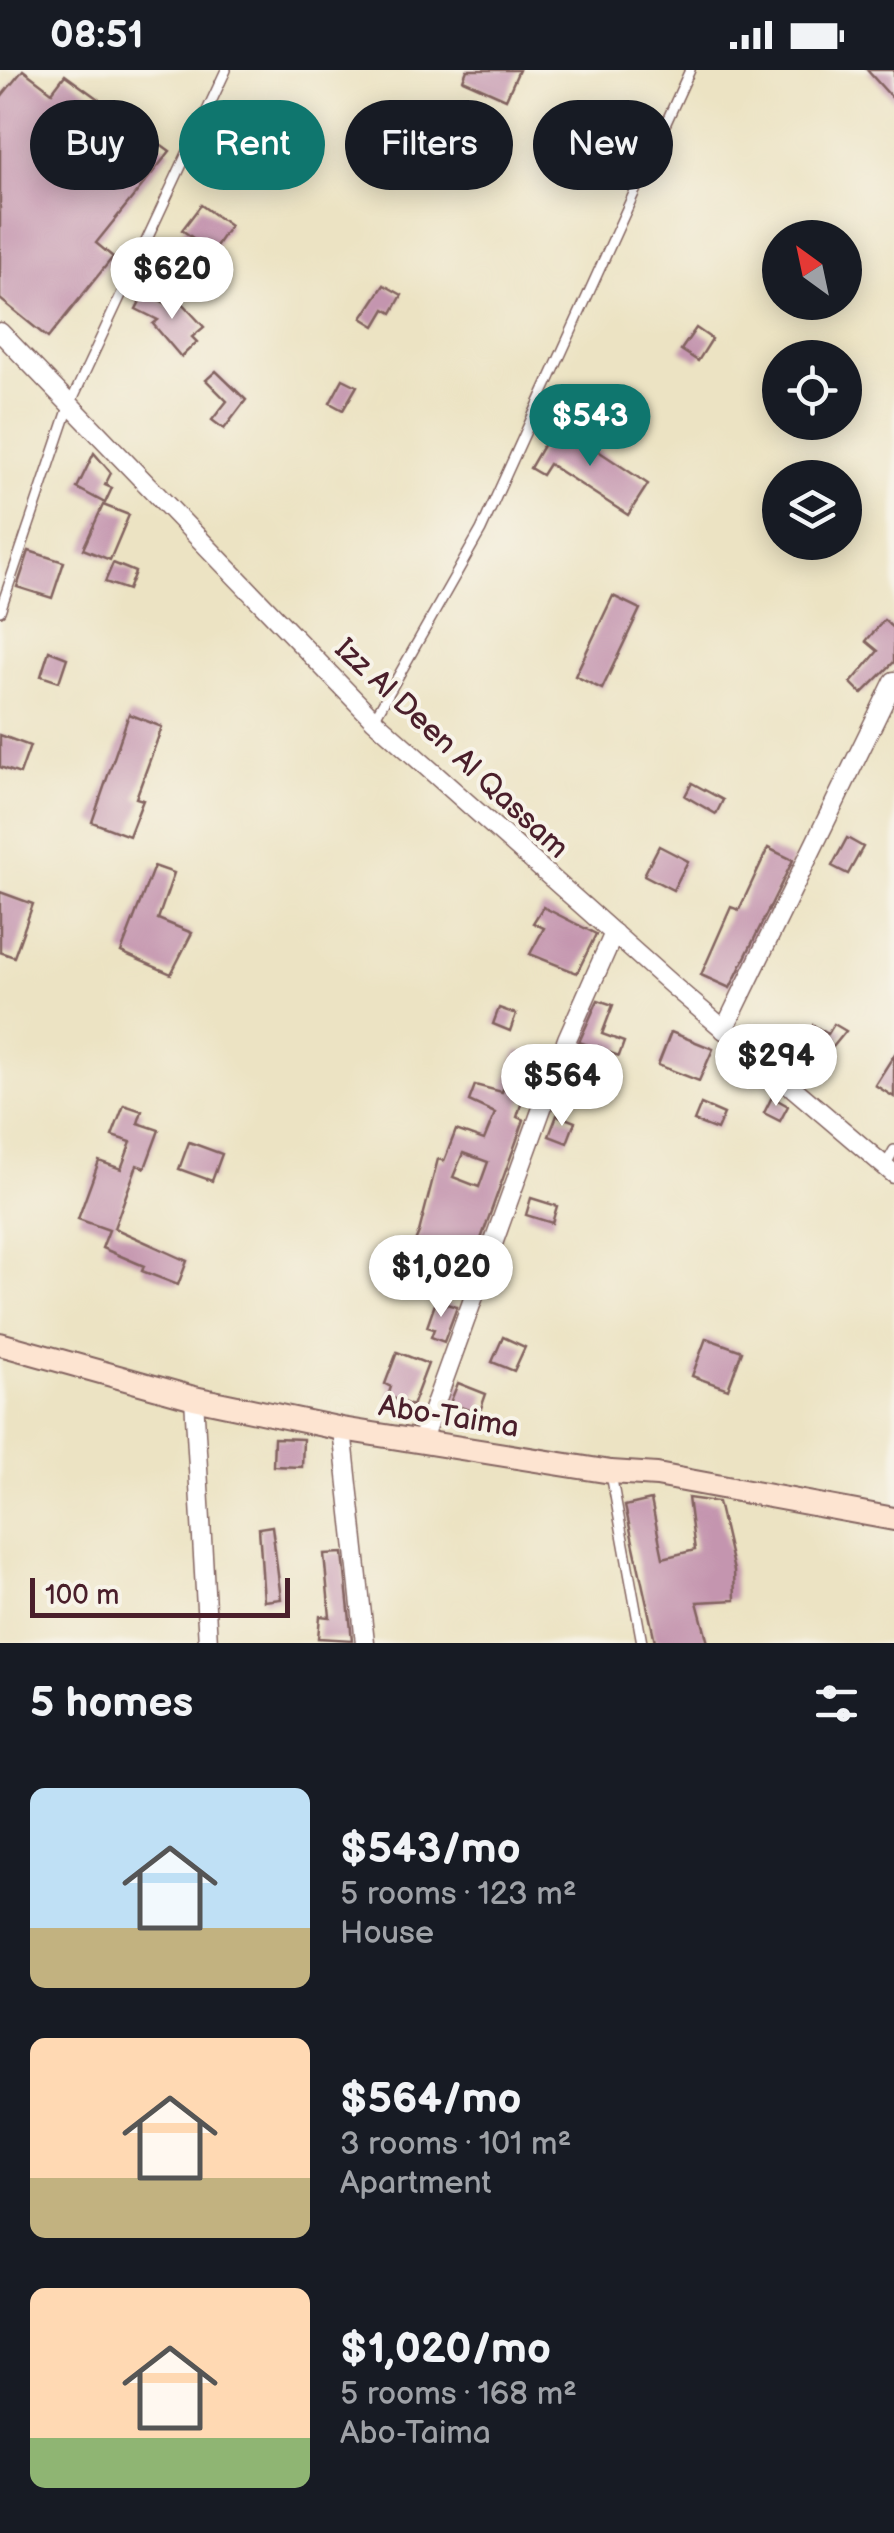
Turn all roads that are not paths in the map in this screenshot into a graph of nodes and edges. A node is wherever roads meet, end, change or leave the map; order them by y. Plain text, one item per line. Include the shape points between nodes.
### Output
1 (226, 70) edge
2 (690, 70) edge
3 (0, 332) edge
4 (70, 404) junction
5 (0, 611) edge
6 (894, 681) edge
7 (374, 720) junction
8 (614, 933) junction
9 (724, 1030) junction
10 (891, 1163) edge
11 (0, 1344) edge
12 (194, 1398) junction
13 (342, 1429) junction
14 (421, 1442) junction
15 (611, 1472) junction
16 (894, 1519) edge
17 (208, 1643) edge
18 (365, 1643) edge
19 (642, 1643) edge

1 - 4 lane
2 - 7 lane via 481,530
3 - 4 street, Izz Al Deen Al Qassam
4 - 5 lane
4 - 7 street, Izz Al Deen Al Qassam
6 - 9 street
7 - 8 street, Izz Al Deen Al Qassam
8 - 9 street, Izz Al Deen Al Qassam
8 - 14 street via 567,1038
9 - 10 street, Izz Al Deen Al Qassam
11 - 12 street, Abo-Taima
12 - 13 street, Abo-Taima
12 - 17 street
13 - 14 street, Abo-Taima
13 - 18 street
14 - 15 street, Abo-Taima
15 - 16 street, Abo-Taima
15 - 19 lane

